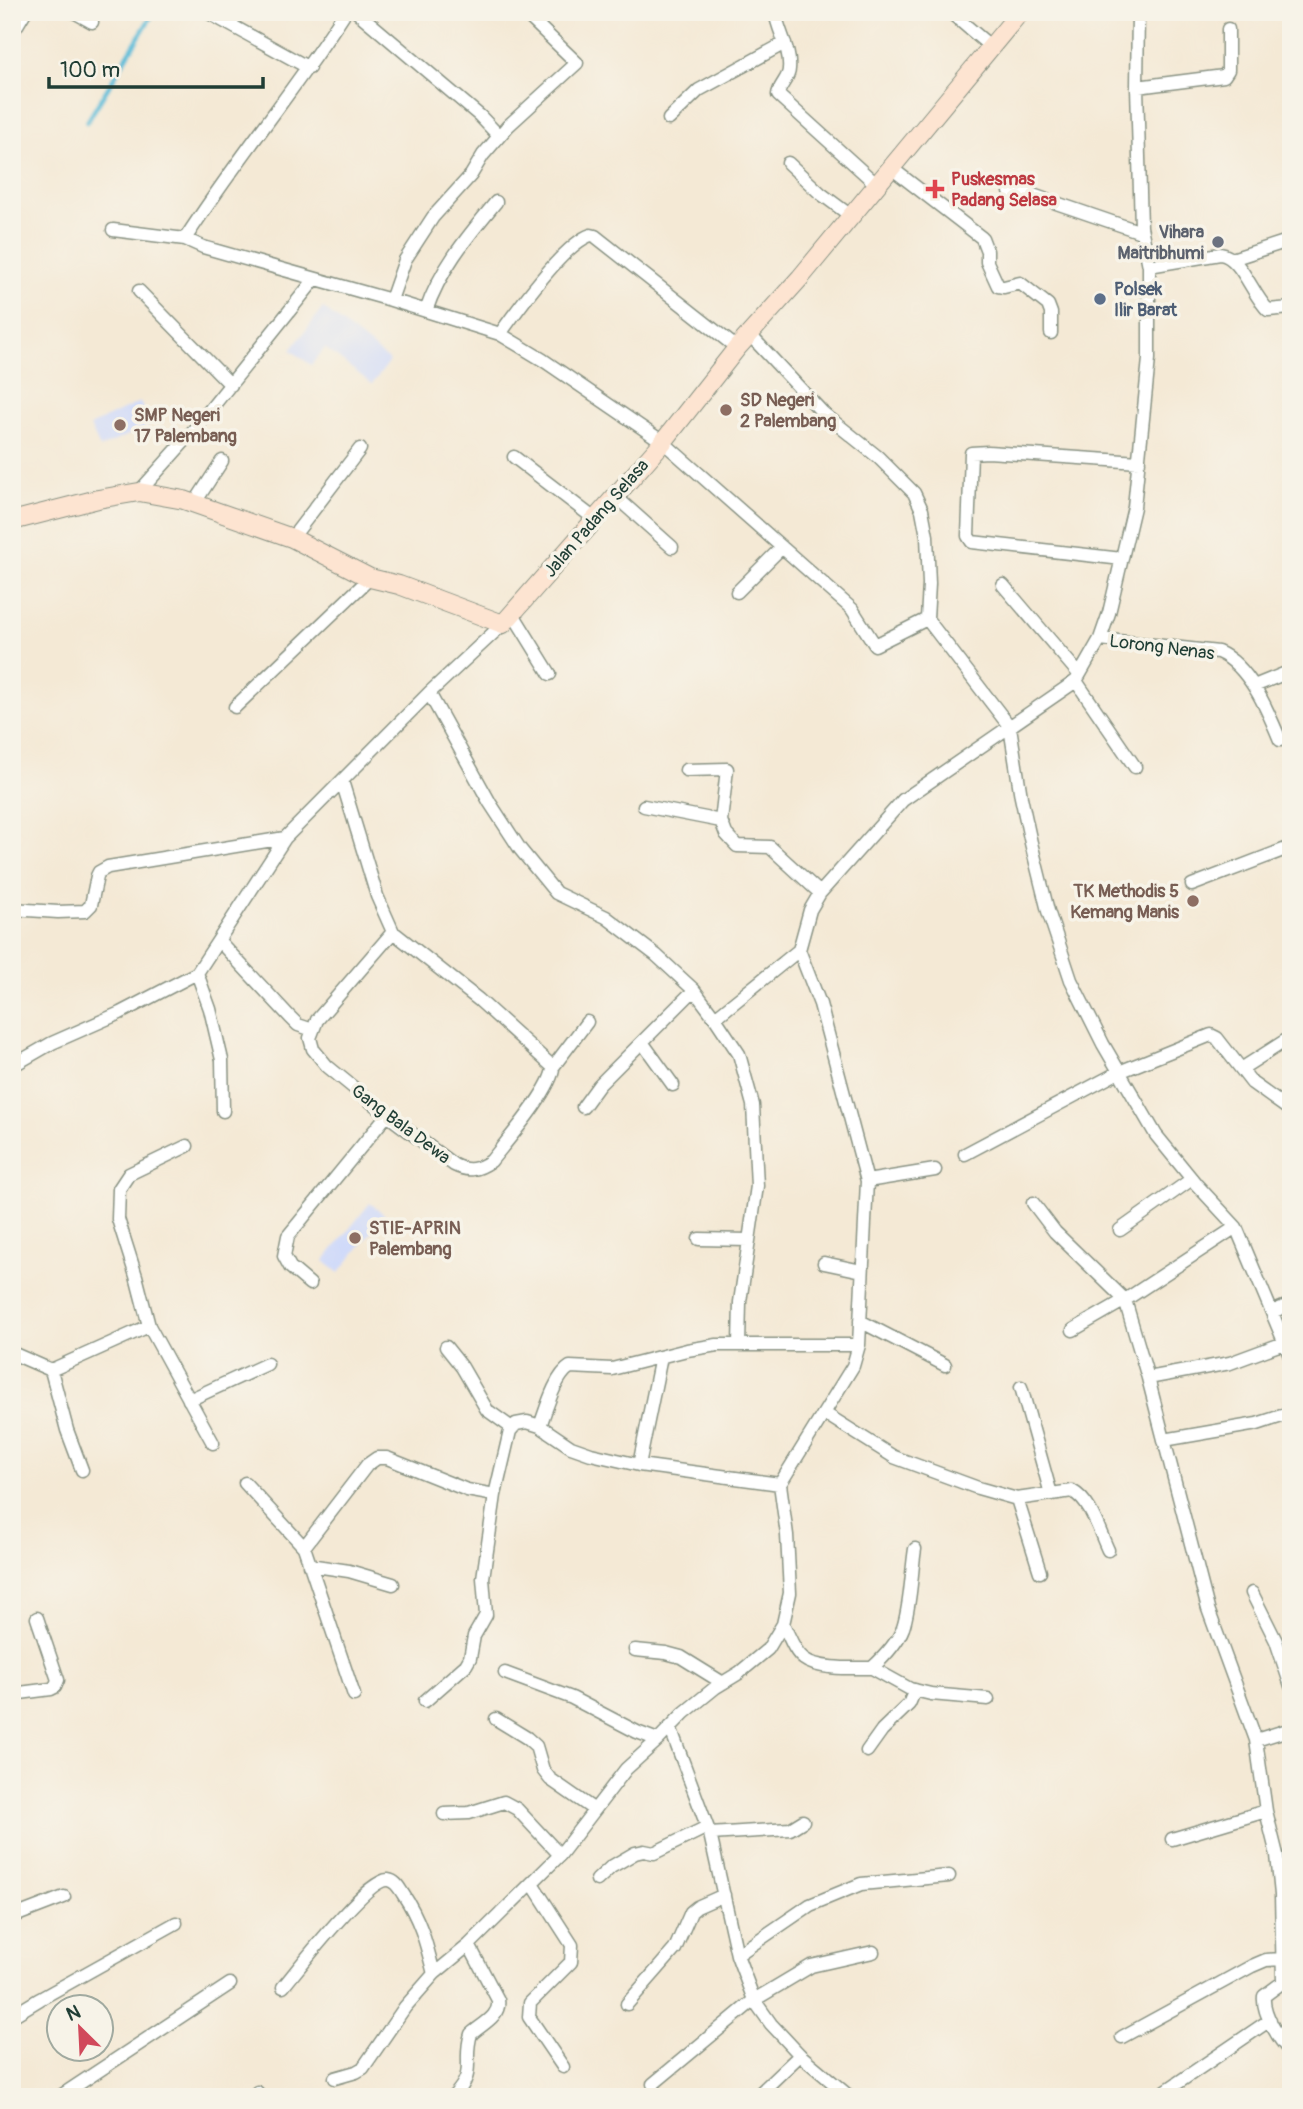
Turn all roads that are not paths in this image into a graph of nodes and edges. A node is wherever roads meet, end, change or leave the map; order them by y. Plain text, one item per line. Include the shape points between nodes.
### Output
1 (25, 12) edge
2 (74, 12) edge
3 (207, 12) edge
4 (345, 12) edge
5 (357, 12) edge
6 (524, 12) edge
7 (775, 12) edge
8 (950, 12) edge
9 (1020, 12) edge
10 (1138, 12) edge
11 (92, 22) dead end
12 (12, 28) edge
13 (1228, 29) dead end
14 (785, 43) junction
15 (991, 47) junction
16 (309, 68) junction
17 (1137, 87) junction
18 (669, 119) dead end
19 (499, 136) junction
20 (788, 163) dead end
21 (890, 167) junction
22 (876, 184) junction
23 (1010, 192) dead end
24 (496, 202) dead end
25 (850, 216) junction
26 (113, 230) dead end
27 (1141, 232) junction
28 (185, 239) junction
29 (1291, 240) edge
30 (1231, 259) junction
31 (1149, 266) junction
32 (315, 279) junction
33 (139, 292) dead end
34 (391, 300) junction
35 (1291, 308) edge
36 (426, 312) junction
37 (1051, 333) dead end
38 (500, 334) junction
39 (749, 334) junction
40 (737, 348) junction
41 (231, 385) junction
42 (663, 442) junction
43 (360, 449) dead end
44 (514, 457) dead end
45 (222, 461) dead end
46 (1139, 462) junction
47 (139, 492) junction
48 (616, 497) junction
49 (194, 504) junction
50 (596, 520) junction
51 (12, 521) edge
52 (292, 538) junction
53 (672, 547) dead end
54 (782, 547) junction
55 (1122, 559) junction
56 (370, 578) junction
57 (1003, 585) dead end
58 (737, 592) dead end
59 (508, 619) junction
60 (927, 619) junction
61 (1100, 639) junction
62 (1291, 671) edge
63 (550, 674) dead end
64 (1078, 678) junction
65 (1254, 686) junction
66 (429, 693) junction
67 (234, 707) dead end
68 (1010, 727) junction
69 (1280, 740) dead end
70 (1135, 767) dead end
71 (686, 770) dead end
72 (342, 781) junction
73 (644, 806) dead end
74 (721, 821) junction
75 (285, 838) junction
76 (1291, 847) edge
77 (1192, 885) dead end
78 (820, 893) junction
79 (12, 909) edge
80 (393, 932) junction
81 (219, 940) junction
82 (799, 950) junction
83 (197, 973) junction
84 (694, 990) junction
85 (715, 1018) junction
86 (587, 1021) dead end
87 (313, 1030) junction
88 (1291, 1037) edge
89 (642, 1042) junction
90 (12, 1066) edge
91 (553, 1067) junction
92 (1241, 1069) junction
93 (1119, 1072) junction
94 (673, 1085) dead end
95 (583, 1107) dead end
96 (223, 1111) dead end
97 (1291, 1111) edge
98 (387, 1115) junction
99 (187, 1146) dead end
100 (965, 1154) dead end
101 (935, 1170) dead end
102 (1192, 1179) junction
103 (867, 1181) junction
104 (1032, 1203) dead end
105 (1236, 1227) junction
106 (1120, 1230) dead end
107 (699, 1239) dead end
108 (748, 1240) junction
109 (824, 1263) dead end
110 (862, 1271) junction
111 (310, 1284) dead end
112 (1125, 1300) junction
113 (1291, 1304) edge
114 (1272, 1312) junction
115 (860, 1321) junction
116 (149, 1326) junction
117 (1073, 1330) dead end
118 (1284, 1343) junction
119 (740, 1345) junction
120 (859, 1345) junction
121 (446, 1347) dead end
122 (12, 1353) edge
123 (661, 1357) junction
124 (1291, 1357) edge
125 (267, 1364) dead end
126 (945, 1365) dead end
127 (51, 1370) junction
128 (1148, 1378) junction
129 (1021, 1387) dead end
130 (189, 1400) junction
131 (824, 1413) junction
132 (1291, 1413) edge
133 (540, 1426) junction
134 (512, 1428) junction
135 (1164, 1440) junction
136 (213, 1443) dead end
137 (639, 1465) junction
138 (82, 1470) dead end
139 (246, 1483) dead end
140 (780, 1484) junction
141 (1051, 1494) junction
142 (495, 1495) junction
143 (1017, 1499) junction
144 (304, 1547) junction
145 (915, 1549) dead end
146 (1108, 1550) dead end
147 (309, 1565) junction
148 (1040, 1572) dead end
149 (393, 1584) dead end
150 (1252, 1593) dead end
151 (37, 1618) dead end
152 (783, 1624) junction
153 (635, 1650) dead end
154 (872, 1668) junction
155 (505, 1673) dead end
156 (723, 1683) junction
157 (1291, 1686) edge
158 (915, 1690) junction
159 (12, 1694) edge
160 (354, 1695) dead end
161 (988, 1699) dead end
162 (425, 1701) dead end
163 (496, 1719) dead end
164 (670, 1727) junction
165 (1291, 1729) edge
166 (658, 1740) junction
167 (1256, 1740) junction
168 (867, 1751) dead end
169 (593, 1809) junction
170 (1266, 1811) junction
171 (444, 1814) dead end
172 (803, 1821) dead end
173 (709, 1830) junction
174 (1172, 1839) dead end
175 (560, 1855) junction
176 (949, 1876) dead end
177 (597, 1880) dead end
178 (533, 1883) junction
179 (1286, 1894) edge
180 (723, 1895) junction
181 (64, 1897) dead end
182 (13, 1914) edge
183 (176, 1923) dead end
184 (469, 1945) junction
185 (873, 1952) dead end
186 (737, 1955) junction
187 (1282, 1959) junction
188 (434, 1974) junction
189 (230, 1984) dead end
190 (283, 1987) dead end
191 (754, 2000) junction
192 (627, 2004) dead end
193 (12, 2017) edge
194 (1270, 2020) junction
195 (1122, 2037) dead end
196 (1291, 2052) edge
197 (800, 2055) junction
198 (563, 2067) dead end
199 (335, 2078) dead end
200 (653, 2084) dead end
201 (59, 2097) edge
202 (453, 2097) edge
203 (756, 2097) edge
204 (850, 2097) edge
205 (1157, 2097) edge

1 - 12 street
2 - 11 street
3 - 16 street
4 - 16 street
5 - 19 street
6 - 19 street via 577,63
7 - 14 street
8 - 15 street
9 - 15 street, Jalan Padang Selasa
10 - 17 street
13 - 17 street via 1224,76
14 - 18 street via 699,89
14 - 22 street via 790,71 778,95
15 - 21 street, Jalan Padang Selasa
16 - 28 street
17 - 27 street
19 - 34 street via 432,217 405,260
20 - 25 street
21 - 22 street, Jalan Padang Selasa
21 - 37 street via 982,238 998,286 1020,282 1046,303
22 - 25 street, Jalan Padang Selasa
23 - 27 street via 1021,191
24 - 36 street via 461,245 436,285
25 - 39 street, Jalan Padang Selasa
26 - 28 street
27 - 31 street
28 - 32 street
29 - 30 street
30 - 31 street via 1220,254
30 - 35 street via 1268,310
31 - 46 street via 1149,359
32 - 34 street
32 - 41 street
33 - 41 street
34 - 36 street
36 - 38 street
38 - 40 street via 530,292 591,234
38 - 42 street
39 - 40 street, Jalan Padang Selasa
39 - 60 street via 823,413 914,493 927,536
40 - 42 street, Jalan Padang Selasa
41 - 47 street
42 - 48 street, Jalan Padang Selasa
42 - 54 street
43 - 52 street
44 - 50 street
45 - 49 street
46 - 55 street
46 - 55 street via 971,453 968,536 972,542
47 - 49 street
47 - 51 street
48 - 50 street, Jalan Padang Selasa
48 - 53 street
49 - 52 street
50 - 59 street, Jalan Padang Selasa
52 - 56 street
54 - 58 street
54 - 60 street via 852,609 875,645
55 - 61 street
56 - 59 street
56 - 67 street
57 - 64 street
59 - 63 street
59 - 66 street
60 - 68 street
61 - 64 street
61 - 65 street, Lorong Nenas via 1218,652 1237,664
62 - 65 street
64 - 68 street
64 - 70 street
65 - 69 street, Lorong Nenas
66 - 72 street
66 - 84 street via 490,803 556,893 606,917
68 - 78 street via 903,800
68 - 93 street via 1048,911 1071,980
71 - 74 street via 727,769
72 - 75 street
72 - 80 street via 377,896
73 - 74 street
74 - 78 street via 737,846 770,847
75 - 79 street via 108,867 99,872 91,905 85,911
75 - 81 street
76 - 77 street
78 - 82 street via 810,910
80 - 87 street
80 - 91 street via 480,1000
81 - 83 street
81 - 87 street via 298,1025
82 - 85 street
82 - 103 street via 820,1004
83 - 90 street
83 - 96 street via 222,1060
84 - 85 street
84 - 89 street
85 - 108 street via 739,1054 753,1105 757,1186
86 - 91 street
87 - 98 street, Gang Bala Dewa via 313,1049 327,1066
88 - 92 street
89 - 94 street
89 - 95 street via 599,1084
91 - 98 street, Gang Bala Dewa via 546,1087 482,1167 464,1170 454,1165
92 - 93 street via 1211,1035
92 - 97 street via 1252,1083
93 - 100 street
93 - 102 street via 1156,1135
98 - 111 street via 288,1236 284,1256
99 - 116 street via 129,1174 119,1189 118,1219
101 - 103 street
102 - 105 street
102 - 106 street
103 - 110 street
104 - 112 street
105 - 112 street
105 - 114 street
107 - 108 street
108 - 119 street
109 - 110 street
110 - 115 street
112 - 117 street
112 - 128 street
113 - 114 street
114 - 118 street
115 - 120 street
115 - 126 street
116 - 127 street
116 - 130 street
118 - 124 street
118 - 128 street via 1230,1363
119 - 120 street
119 - 123 street
120 - 131 street via 853,1366
121 - 134 street via 487,1410
122 - 127 street
123 - 133 street via 612,1369 564,1370
123 - 137 street
125 - 130 street
127 - 138 street
128 - 135 street
129 - 141 street
130 - 136 street
131 - 140 street
131 - 143 street via 894,1457
132 - 135 street via 1257,1424
133 - 134 street via 527,1422
133 - 137 street via 571,1447
134 - 142 street
135 - 167 street via 1208,1609
137 - 140 street
139 - 144 street
140 - 152 street via 790,1593
141 - 143 street
141 - 146 street via 1072,1491 1080,1495
142 - 144 street via 467,1490 377,1458
142 - 162 street via 483,1578 486,1615 466,1665
143 - 148 street
144 - 147 street
145 - 154 street via 902,1630
147 - 149 street
147 - 160 street
150 - 157 street via 1276,1641
151 - 159 street via 57,1684 51,1689
152 - 154 street via 803,1659
152 - 156 street via 768,1649
153 - 156 street via 681,1657
154 - 158 street
155 - 166 street via 572,1698
156 - 164 street
158 - 161 street
158 - 168 street via 909,1704
163 - 169 street via 536,1746 550,1779
164 - 166 street
164 - 173 street
165 - 167 street
166 - 169 street
167 - 170 street
169 - 175 street
170 - 174 street
170 - 179 street
171 - 175 street via 469,1813 504,1802 517,1809
172 - 173 street via 790,1829
173 - 177 street via 653,1853 635,1853
173 - 180 street
175 - 178 street
176 - 186 street via 861,1884 810,1905
178 - 184 street
178 - 198 street via 572,1945 571,1962 528,2008 529,2017
179 - 187 street
180 - 186 street
180 - 192 street via 691,1912 676,1950
181 - 182 street
183 - 193 street
184 - 188 street
184 - 202 street via 499,2006 471,2034 469,2073
185 - 191 street via 811,1966
186 - 191 street
187 - 194 street via 1283,1982 1263,2000
187 - 195 street via 1252,1966
188 - 190 street via 417,1915 395,1882 387,1879 368,1890
188 - 199 street via 363,2068
189 - 201 street
191 - 197 street
191 - 200 street
194 - 196 street
194 - 205 street
197 - 203 street
197 - 204 street

